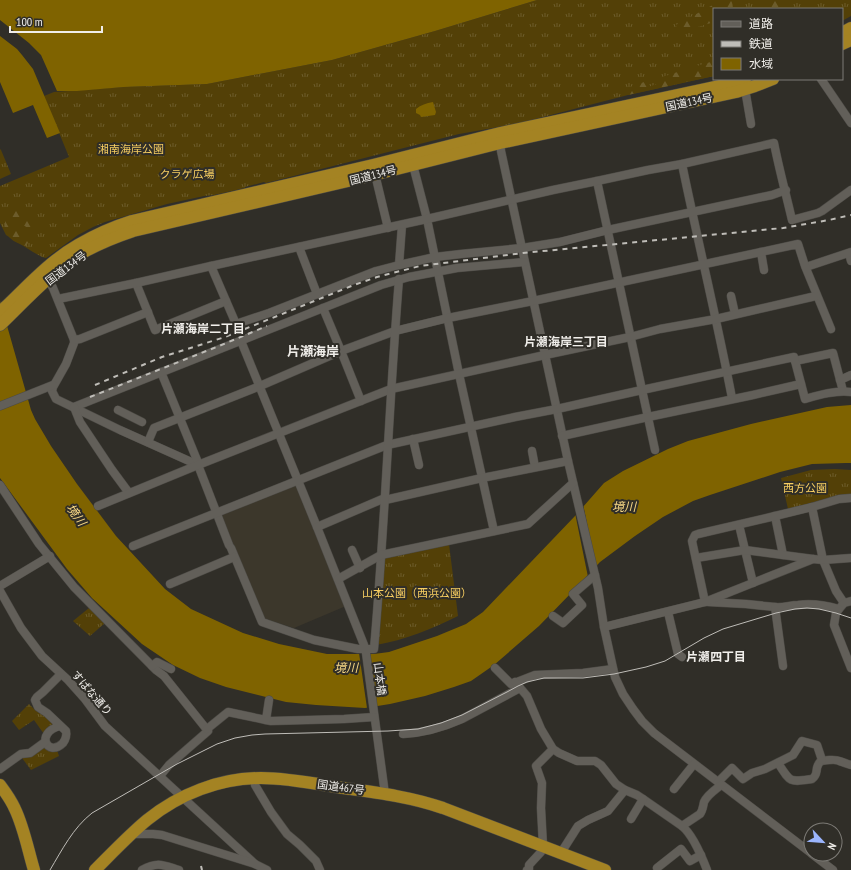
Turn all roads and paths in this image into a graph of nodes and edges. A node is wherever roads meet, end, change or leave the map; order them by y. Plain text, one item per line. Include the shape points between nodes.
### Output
1 (767, 80) edge
2 (823, 80) edge
3 (745, 84) edge
4 (752, 119) dead end
5 (850, 121) edge
6 (500, 138) junction
7 (682, 164) junction
8 (413, 165) junction
9 (374, 170) junction
10 (597, 182) junction
11 (786, 190) junction
12 (851, 190) edge
13 (511, 200) junction
14 (692, 213) junction
15 (427, 219) junction
16 (402, 224) junction
17 (388, 228) junction
18 (608, 230) junction
19 (299, 247) junction
20 (522, 248) junction
21 (761, 252) junction
22 (850, 255) edge
23 (435, 257) junction
24 (524, 262) junction
25 (399, 265) junction
26 (703, 265) junction
27 (211, 266) junction
28 (806, 267) junction
29 (764, 270) dead end
30 (438, 271) junction
31 (46, 275) junction
32 (398, 279) junction
33 (136, 283) junction
34 (620, 283) junction
35 (317, 294) junction
36 (731, 296) dead end
37 (816, 296) junction
38 (58, 299) junction
39 (226, 301) junction
40 (533, 301) junction
41 (12, 308) junction
42 (323, 308) junction
43 (0, 312) edge
44 (148, 312) junction
45 (269, 313) junction
46 (735, 314) junction
47 (448, 318) junction
48 (716, 319) junction
49 (0, 325) edge
50 (274, 327) junction
51 (831, 328) dead end
52 (395, 331) junction
53 (630, 338) junction
54 (74, 340) junction
55 (242, 341) junction
56 (341, 351) junction
57 (545, 355) junction
58 (796, 361) junction
59 (727, 371) junction
60 (161, 372) junction
61 (459, 374) junction
62 (851, 375) edge
63 (840, 380) junction
64 (801, 384) junction
65 (53, 385) junction
66 (260, 386) junction
67 (391, 389) junction
68 (642, 390) junction
69 (847, 391) edge
70 (732, 398) junction
71 (361, 401) junction
72 (0, 406) edge
73 (74, 407) junction
74 (557, 409) junction
75 (118, 410) dead end
76 (648, 417) junction
77 (180, 418) junction
78 (142, 422) dead end
79 (471, 427) junction
80 (279, 433) junction
81 (562, 436) junction
82 (413, 439) junction
83 (148, 442) junction
84 (387, 445) junction
85 (655, 450) dead end
86 (532, 451) dead end
87 (568, 461) junction
88 (199, 465) junction
89 (419, 465) dead end
90 (535, 467) junction
91 (482, 478) junction
92 (298, 480) junction
93 (573, 483) junction
94 (0, 486) edge
95 (128, 494) junction
96 (851, 498) edge
97 (385, 499) junction
98 (98, 506) dead end
99 (812, 507) junction
100 (216, 513) junction
101 (775, 516) junction
102 (739, 524) junction
103 (317, 527) junction
104 (494, 531) junction
105 (133, 546) dead end
106 (352, 550) dead end
107 (745, 550) junction
108 (381, 555) junction
109 (783, 555) junction
110 (50, 556) junction
111 (234, 557) junction
112 (696, 558) junction
113 (851, 558) edge
114 (813, 559) junction
115 (822, 560) junction
116 (360, 568) junction
117 (594, 572) junction
118 (338, 579) junction
119 (752, 583) junction
120 (170, 584) dead end
121 (0, 586) edge
122 (0, 591) edge
123 (706, 602) junction
124 (844, 604) edge
125 (775, 607) junction
126 (668, 612) junction
127 (553, 616) dead end
128 (604, 627) junction
129 (334, 648) dead end
130 (363, 650) junction
131 (682, 657) dead end
132 (152, 666) junction
133 (783, 666) dead end
134 (495, 668) dead end
135 (851, 668) edge
136 (171, 669) dead end
137 (613, 669) junction
138 (61, 674) junction
139 (518, 685) junction
140 (269, 700) dead end
141 (373, 712) junction
142 (266, 720) junction
143 (60, 726) junction
144 (207, 729) junction
145 (403, 734) dead end
146 (46, 742) junction
147 (554, 749) junction
148 (822, 760) junction
149 (778, 763) junction
150 (694, 764) junction
151 (851, 765) edge
152 (0, 769) edge
153 (160, 776) junction
154 (254, 778) junction
155 (720, 783) junction
156 (0, 785) edge
157 (674, 789) dead end
158 (625, 790) junction
159 (385, 794) junction
160 (182, 797) junction
161 (643, 799) junction
162 (631, 819) dead end
163 (682, 826) junction
164 (131, 834) junction
165 (543, 846) junction
166 (803, 847) edge
167 (562, 853) junction
168 (701, 855) junction
169 (822, 862) edge
170 (255, 864) junction
171 (657, 868) dead end
172 (34, 870) edge
173 (95, 870) edge
174 (142, 870) edge
175 (179, 870) edge
176 (267, 870) edge
177 (320, 870) edge
178 (528, 870) edge
179 (605, 870) edge
180 (707, 870) edge
181 (833, 870) edge

1 - 3 highway, 国道134号
2 - 5 street
3 - 4 street
3 - 6 highway, 国道134号 via 736,92
6 - 8 highway, 国道134号
6 - 9 highway, 国道134号
6 - 13 street
7 - 10 street
7 - 11 street via 774,143
7 - 14 street
8 - 9 highway, 国道134号
8 - 15 street
9 - 17 street
9 - 31 highway, 国道134号 via 119,236 100,243
10 - 13 street
10 - 18 street
11 - 12 street via 792,220 822,211
11 - 14 street
13 - 15 street
13 - 20 street
14 - 18 street
14 - 26 street
15 - 16 street
15 - 23 street
16 - 17 street
16 - 25 street
17 - 19 street
18 - 20 street
18 - 34 street
19 - 27 street
19 - 35 street
20 - 23 street
20 - 24 street
21 - 26 street
21 - 28 street via 798,244
21 - 29 street
22 - 28 street
23 - 25 street
23 - 30 street
24 - 30 street
24 - 40 street
25 - 35 street via 376,271
26 - 34 street
26 - 48 street
27 - 33 street
27 - 39 street
28 - 37 street
30 - 32 street
30 - 47 street
31 - 38 street
31 - 41 highway, 国道134号
32 - 42 street
32 - 52 street
33 - 38 street
33 - 44 street
34 - 40 street
34 - 53 street
35 - 45 street
36 - 46 street
37 - 46 street
37 - 51 street
38 - 54 street
39 - 44 street via 155,330
39 - 45 street via 236,324
40 - 47 street
40 - 57 street
41 - 43 highway, 国道134号
41 - 49 highway, 国道134号
42 - 50 street
42 - 56 street
44 - 54 street
45 - 50 street
46 - 48 street
47 - 52 street
47 - 61 street
48 - 53 street via 660,329
48 - 59 street
50 - 55 street
52 - 56 street
52 - 67 street
53 - 57 street
53 - 68 street
54 - 65 street via 66,364
55 - 60 street
55 - 66 street, 山本橋
56 - 66 street
56 - 71 street
57 - 61 street
57 - 74 street
58 - 59 street via 794,357
58 - 63 street via 833,353
58 - 64 street
59 - 68 street
59 - 70 street
60 - 73 street
60 - 77 street
61 - 67 street
61 - 79 street
62 - 63 street
63 - 69 street
64 - 69 street via 804,399
64 - 70 street
65 - 72 street
65 - 73 street via 52,391 56,398
66 - 77 street
66 - 80 street, 山本橋
67 - 71 street
67 - 84 street
68 - 74 street
68 - 76 street
70 - 76 street
71 - 80 street
73 - 83 street
73 - 95 street via 80,422
74 - 79 street
74 - 81 street
75 - 78 street
76 - 81 street
76 - 85 street
77 - 83 street via 154,428
77 - 88 street
79 - 82 street
79 - 91 street
80 - 88 street
80 - 92 street, 山本橋
81 - 87 street
82 - 84 street
82 - 89 street
83 - 88 street
84 - 92 street
84 - 97 street
86 - 90 street
87 - 90 street
87 - 93 street
88 - 95 street
88 - 100 street
90 - 91 street
91 - 97 street
91 - 104 street
92 - 100 street
92 - 103 street, 山本橋
93 - 104 street via 528,524
93 - 117 street
94 - 110 street
95 - 98 street
96 - 99 street
97 - 103 street
97 - 108 street
99 - 101 street
99 - 115 street
100 - 105 street
100 - 111 street
101 - 102 street
101 - 109 street
102 - 107 street
102 - 112 street via 695,535 692,541
103 - 118 street, 山本橋
104 - 108 street
106 - 116 street
107 - 109 street
107 - 112 street
107 - 119 street
108 - 116 street
108 - 130 street via 374,649
109 - 114 street
110 - 121 street
110 - 132 street via 85,599
111 - 120 street
111 - 130 street via 262,622 314,640
112 - 123 street
113 - 115 street
114 - 115 street
114 - 119 street
115 - 124 street
116 - 118 street
117 - 127 street via 573,594 582,605 563,623
117 - 128 street
118 - 130 street, 山本橋
119 - 123 street
122 - 138 street, すばな通り via 21,628 42,656
123 - 125 street
123 - 126 street
124 - 125 street
124 - 135 street via 836,613 834,625
125 - 133 street
126 - 128 street
126 - 131 street via 678,654
128 - 137 street
129 - 130 street
130 - 141 street, 山本橋
132 - 136 street via 157,662
132 - 144 street via 164,676
134 - 139 street via 511,684
137 - 139 street via 535,675
137 - 150 street via 623,694 642,721
138 - 143 street via 34,700 38,707
138 - 153 street, すばな通り via 85,699 105,726
139 - 145 street via 453,723 416,734
139 - 147 street via 527,696 541,729
140 - 142 street
141 - 142 street via 344,719
141 - 159 street, 山本橋
142 - 144 street via 228,712
143 - 146 street via 54,727 47,734
143 - 146 street via 66,731 66,740 56,748 47,746
144 - 153 street via 208,731
146 - 152 street via 30,754 21,754
147 - 158 street via 577,762 595,761
147 - 165 street via 536,766 542,782
148 - 149 street via 817,745 802,741 793,755
148 - 149 street via 819,762 815,777 797,781 788,778
148 - 151 street via 838,760
149 - 155 street via 752,773 744,779 732,768
150 - 155 street
150 - 157 street
153 - 160 street, すばな通り
154 - 159 highway, 国道467号 via 290,780
154 - 160 highway, 国道467号 via 213,785
154 - 177 street via 271,812 287,834 316,861
155 - 163 street via 704,801 702,812
155 - 166 street
156 - 172 highway via 15,809
158 - 161 street
158 - 167 street via 608,811 578,826
159 - 165 highway, 国道467号 via 433,804
160 - 164 highway, 国道467号 via 158,811
160 - 170 street, すばな通り
161 - 162 street
161 - 163 street
163 - 168 street
164 - 170 street via 162,835
164 - 173 highway, 国道467号
165 - 167 highway, 国道467号
165 - 178 street
167 - 179 highway, 国道467号
168 - 171 street via 690,861 681,849
168 - 180 street
169 - 181 street
170 - 176 street
174 - 175 street via 148,866 162,864

